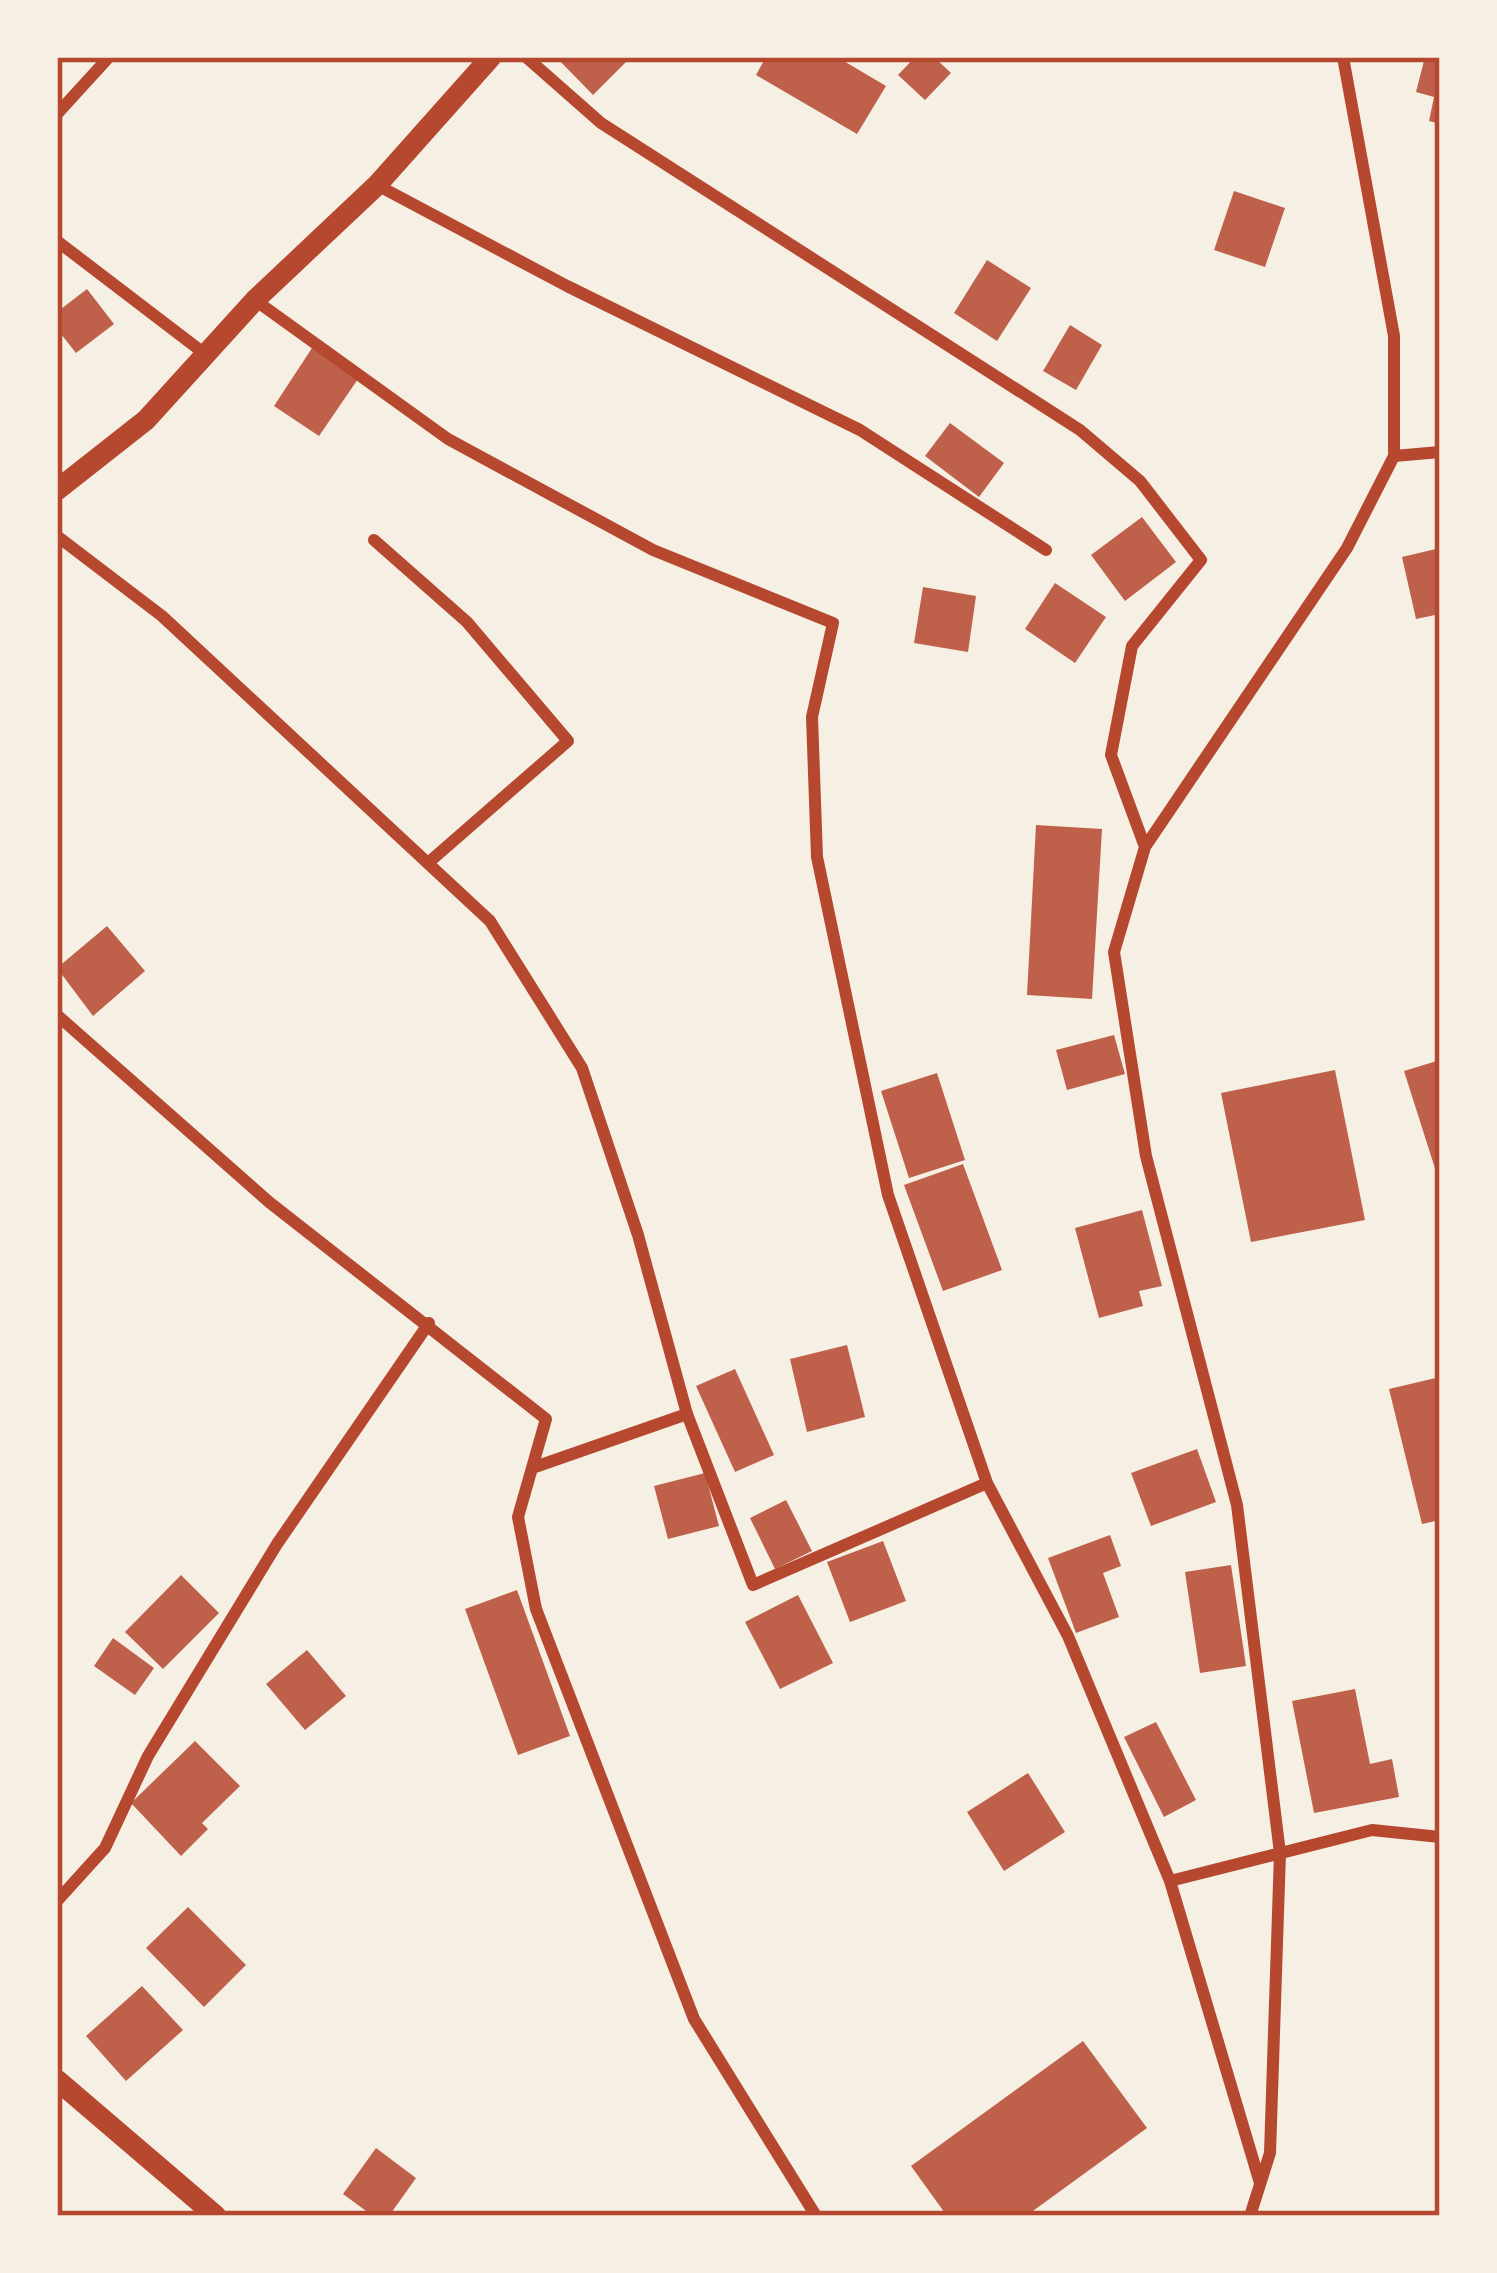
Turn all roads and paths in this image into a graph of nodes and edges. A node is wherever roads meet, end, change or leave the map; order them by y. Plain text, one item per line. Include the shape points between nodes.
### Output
1 (109, 57) edge
2 (491, 57) edge
3 (526, 57) edge
4 (1343, 57) edge
5 (57, 114) edge
6 (377, 185) junction
7 (57, 242) edge
8 (255, 300) junction
9 (205, 354) junction
10 (1440, 452) edge
11 (1394, 456) junction
12 (57, 490) edge
13 (57, 536) edge
14 (374, 540) dead end
15 (1046, 550) dead end
16 (1145, 847) junction
17 (428, 863) junction
18 (57, 1015) edge
19 (429, 1323) junction
20 (687, 1414) junction
21 (535, 1467) junction
22 (987, 1484) junction
23 (1440, 1837) edge
24 (1280, 1853) junction
25 (1170, 1881) junction
26 (57, 1901) edge
27 (57, 2080) edge
28 (1260, 2183) junction
29 (216, 2216) edge
30 (816, 2216) edge
31 (1250, 2216) edge

1 - 5 street
2 - 6 street
3 - 16 street via 601,123 1080,430 1139,481 1201,560 1132,646 1111,755
4 - 11 street via 1394,336
6 - 8 street
6 - 15 street via 860,430
7 - 9 street
8 - 9 street
8 - 22 street via 448,439 653,550 833,623 812,717 817,857 888,1196
9 - 12 street via 146,420
10 - 11 street
11 - 16 street via 1347,548
13 - 17 street via 162,616
14 - 17 street via 466,622 568,741
16 - 24 street via 1114,952 1146,1156 1237,1504
17 - 20 street via 490,921 582,1068
18 - 19 street via 269,1202
19 - 21 street via 546,1419
19 - 26 street via 277,1544 148,1756 105,1848
20 - 21 street
20 - 22 street via 753,1586
21 - 30 street via 518,1517 536,1609 599,1782 694,2019
22 - 25 street via 1067,1636
23 - 24 street via 1372,1830
24 - 25 street
24 - 28 street via 1270,2153
25 - 28 street
27 - 29 street
28 - 31 street

